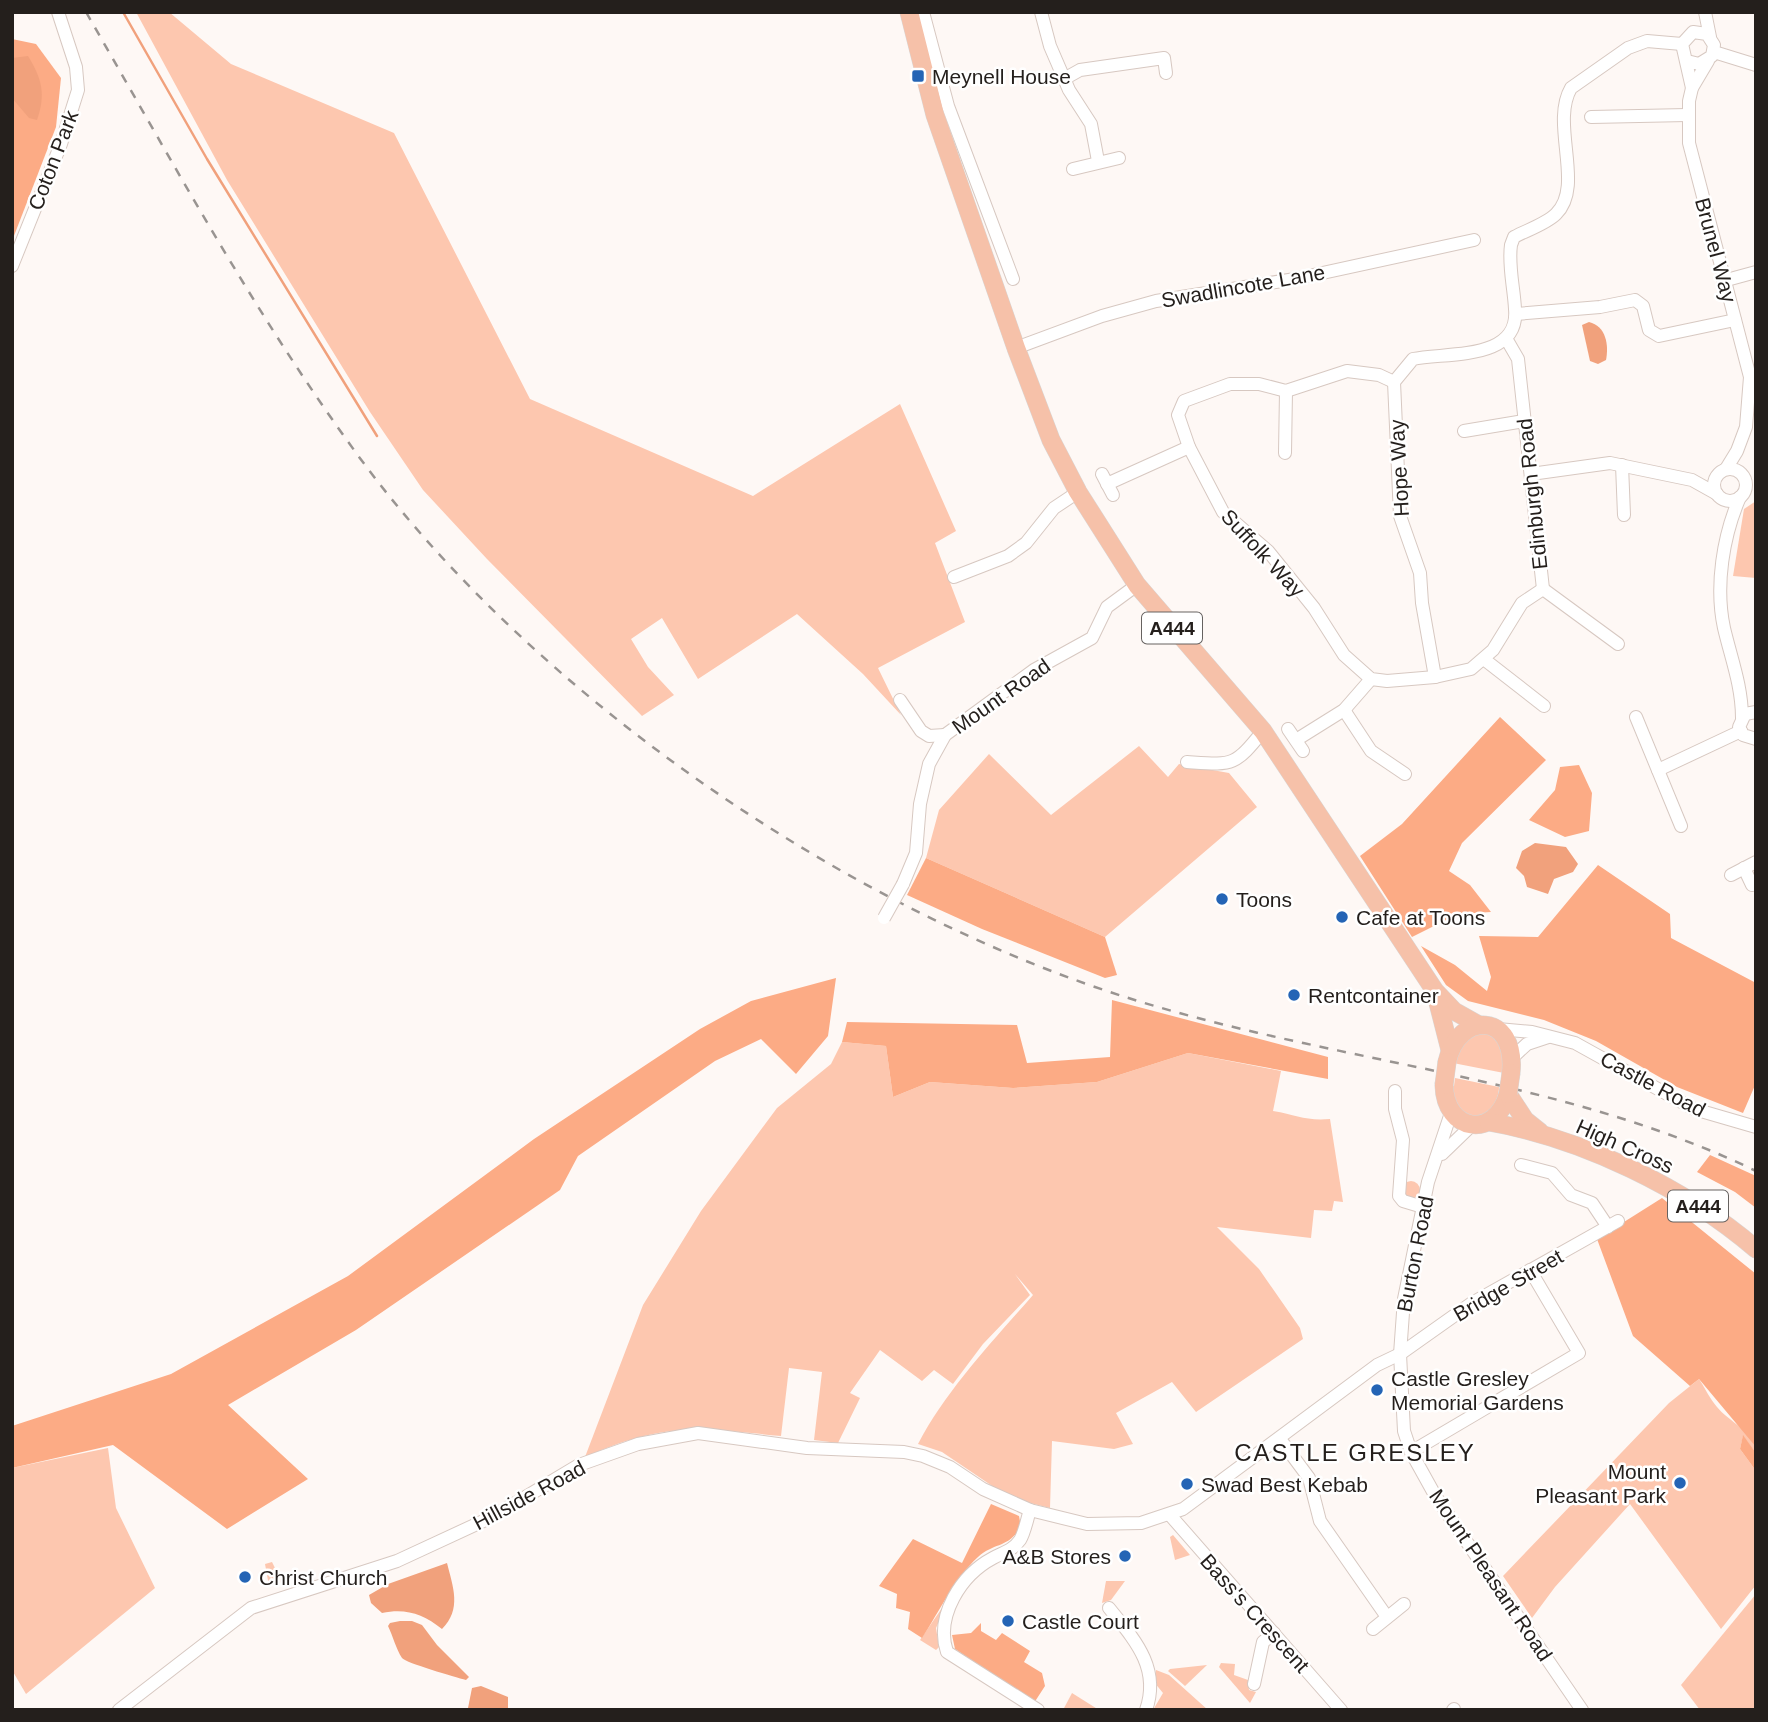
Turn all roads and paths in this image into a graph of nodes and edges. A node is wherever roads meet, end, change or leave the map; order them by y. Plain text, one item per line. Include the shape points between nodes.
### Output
1 (58, 12) edge
2 (909, 12) edge
3 (923, 12) edge
4 (1041, 12) edge
5 (1703, 12) edge
6 (1693, 32) junction
7 (1710, 37) junction
8 (1682, 44) junction
9 (1711, 56) junction
10 (1687, 61) junction
11 (1756, 65) edge
12 (1166, 73) dead end
13 (1064, 79) junction
14 (1692, 88) junction
15 (1599, 112) dead end
16 (1687, 114) junction
17 (958, 157) junction
18 (1119, 158) dead end
19 (1098, 161) junction
20 (1073, 169) dead end
21 (1474, 240) dead end
22 (12, 266) edge
23 (1756, 272) edge
24 (1013, 279) dead end
25 (1723, 281) junction
26 (1516, 314) junction
27 (1735, 320) junction
28 (1507, 340) junction
29 (1016, 348) junction
30 (1751, 353) edge
31 (1394, 382) junction
32 (1286, 391) junction
33 (1524, 421) junction
34 (1464, 431) dead end
35 (1189, 447) junction
36 (1737, 451) junction
37 (1285, 453) dead end
38 (1622, 465) junction
39 (1721, 473) junction
40 (1531, 474) junction
41 (1742, 475) junction
42 (1692, 481) junction
43 (1108, 484) dead end
44 (1756, 486) edge
45 (1078, 492) junction
46 (1742, 495) junction
47 (1718, 496) junction
48 (1624, 515) dead end
49 (1729, 521) junction
50 (954, 577) dead end
51 (1137, 585) junction
52 (1543, 589) junction
53 (1618, 644) dead end
54 (1485, 660) junction
55 (1435, 677) junction
56 (1371, 680) junction
57 (1740, 688) junction
58 (900, 700) dead end
59 (1544, 706) dead end
60 (1343, 710) junction
61 (1756, 711) edge
62 (1636, 717) dead end
63 (1288, 730) dead end
64 (1263, 731) junction
65 (1748, 734) edge
66 (945, 735) junction
67 (1188, 762) dead end
68 (1658, 770) junction
69 (1405, 774) dead end
70 (1681, 826) dead end
71 (1750, 865) edge
72 (1731, 875) dead end
73 (1752, 885) dead end
74 (884, 918) dead end
75 (1435, 991) junction
76 (1479, 1025) junction
77 (1498, 1029) junction
78 (1551, 1036) junction
79 (1449, 1056) junction
80 (1512, 1065) junction
81 (1395, 1091) dead end
82 (1508, 1094) junction
83 (1451, 1113) junction
84 (1480, 1124) junction
85 (1756, 1127) edge
86 (1543, 1134) junction
87 (1439, 1156) junction
88 (1521, 1165) dead end
89 (1423, 1207) junction
90 (1756, 1249) edge
91 (1530, 1270) junction
92 (1400, 1354) junction
93 (1280, 1439) junction
94 (1411, 1452) junction
95 (1030, 1510) junction
96 (1170, 1515) junction
97 (1404, 1604) dead end
98 (1109, 1608) dead end
99 (1387, 1617) junction
100 (1373, 1629) dead end
101 (1274, 1633) junction
102 (1254, 1684) dead end
103 (119, 1710) edge
104 (1038, 1710) edge
105 (1146, 1710) edge
106 (1341, 1710) edge
107 (1582, 1710) edge

1 - 22 street, Coton Park via 73,54 78,90
2 - 17 highway, A444 via 920,65
3 - 17 street
4 - 13 street
5 - 6 street
5 - 7 street
6 - 7 street
6 - 8 street
7 - 9 street
8 - 10 street
8 - 26 street via 1647,41 1628,48 1571,88 1564,106 1569,184 1563,205 1556,215 1514,237 1509,253
9 - 10 street via 1699,64
9 - 11 street
9 - 14 street, Brunel Way
10 - 14 street, Brunel Way
12 - 13 street via 1164,58 1080,71
13 - 19 street via 1091,124
14 - 16 street, Brunel Way
15 - 16 street
16 - 25 street, Brunel Way via 1689,143
17 - 24 street
17 - 29 highway, A444
18 - 19 street
19 - 20 street
21 - 29 street, Swadlincote Lane via 1294,279 1156,301
23 - 25 street
25 - 27 street, Brunel Way
26 - 27 street via 1635,300 1643,306 1649,330 1659,335
26 - 28 street
27 - 30 street, Brunel Way
28 - 31 street via 1492,348 1413,359
28 - 33 street, Edinburgh Road via 1518,359
29 - 45 highway, A444 via 1051,440
30 - 36 street, Brunel Way via 1751,401
31 - 32 street, Suffolk Way via 1347,371
31 - 55 street, Hope Way via 1400,516 1420,573
32 - 35 street, Suffolk Way via 1259,384 1230,384 1184,401 1178,415
32 - 37 street
33 - 34 street
33 - 40 street, Edinburgh Road
35 - 43 street
35 - 56 street, Suffolk Way via 1223,512 1268,551 1314,608 1343,655
36 - 39 street, Brunel Way
36 - 41 street, Brunel Way
38 - 40 street
38 - 42 street
38 - 48 street
39 - 41 street
39 - 42 street
39 - 47 street via 1714,484
40 - 52 street, Edinburgh Road
41 - 44 street
41 - 46 street
42 - 47 street
44 - 46 street
45 - 50 street via 1054,508 1026,543 1008,556
45 - 51 highway, A444
46 - 47 street via 1730,501
46 - 49 street
47 - 49 street
49 - 57 street via 1721,607
51 - 64 highway, A444
51 - 66 street, Mount Road via 1107,607 1092,638 1034,670
52 - 53 street
52 - 54 street, Edinburgh Road via 1522,603
54 - 55 street via 1471,669
54 - 59 street
55 - 56 street
56 - 60 street
57 - 61 street
57 - 65 street
58 - 66 street via 921,731 929,736
60 - 63 street via 1300,746
60 - 69 street via 1371,751
61 - 65 street
62 - 68 street
64 - 67 street via 1242,758 1225,765
64 - 75 highway, A444
65 - 68 street
66 - 74 street, Mount Road, bridge via 929,764 916,853
68 - 70 street
71 - 72 street
71 - 73 street
75 - 76 highway, A444 via 1454,1011
75 - 79 highway, A444
76 - 77 highway, A444
76 - 79 highway via 1466,1030
77 - 78 street, Castle Road
77 - 80 highway via 1511,1044
78 - 80 street via 1527,1044
78 - 85 street, Castle Road via 1583,1047 1693,1109
79 - 83 highway, A444, bridge via 1444,1101
80 - 82 highway, bridge
81 - 89 street via 1403,1140 1399,1196
82 - 84 highway via 1502,1111
82 - 86 highway, High Cross / A444 via 1525,1120
83 - 84 highway, A444
83 - 87 street, Burton Road
84 - 86 highway, High Cross / A444
84 - 87 street, Burton Road
86 - 90 highway, High Cross / A444 via 1662,1186 1714,1215
87 - 89 street, Burton Road
88 - 91 street, Bridge Street via 1552,1173 1571,1195 1592,1203 1613,1224
89 - 92 street, Burton Road via 1405,1298
91 - 92 street, Bridge Street via 1472,1303
91 - 94 street via 1579,1353
92 - 93 street, Bridge Street via 1372,1368
92 - 94 street, Mount Pleasant Road via 1402,1417
93 - 96 street, Bridge Street
93 - 99 street via 1309,1478 1320,1521
94 - 107 street, Mount Pleasant Road via 1436,1497
95 - 96 street, Hillside Road via 1106,1525
95 - 103 street, Hillside Road via 950,1467 906,1452 807,1448 698,1433 673,1436 579,1465 492,1517 397,1561 251,1608
95 - 104 street via 1022,1538 960,1587 946,1612 941,1635 947,1652
96 - 101 street, Bass's Crescent
97 - 99 street
98 - 105 street via 1145,1654 1149,1679
99 - 100 street
101 - 102 street via 1263,1642
101 - 106 street, Bass's Crescent

